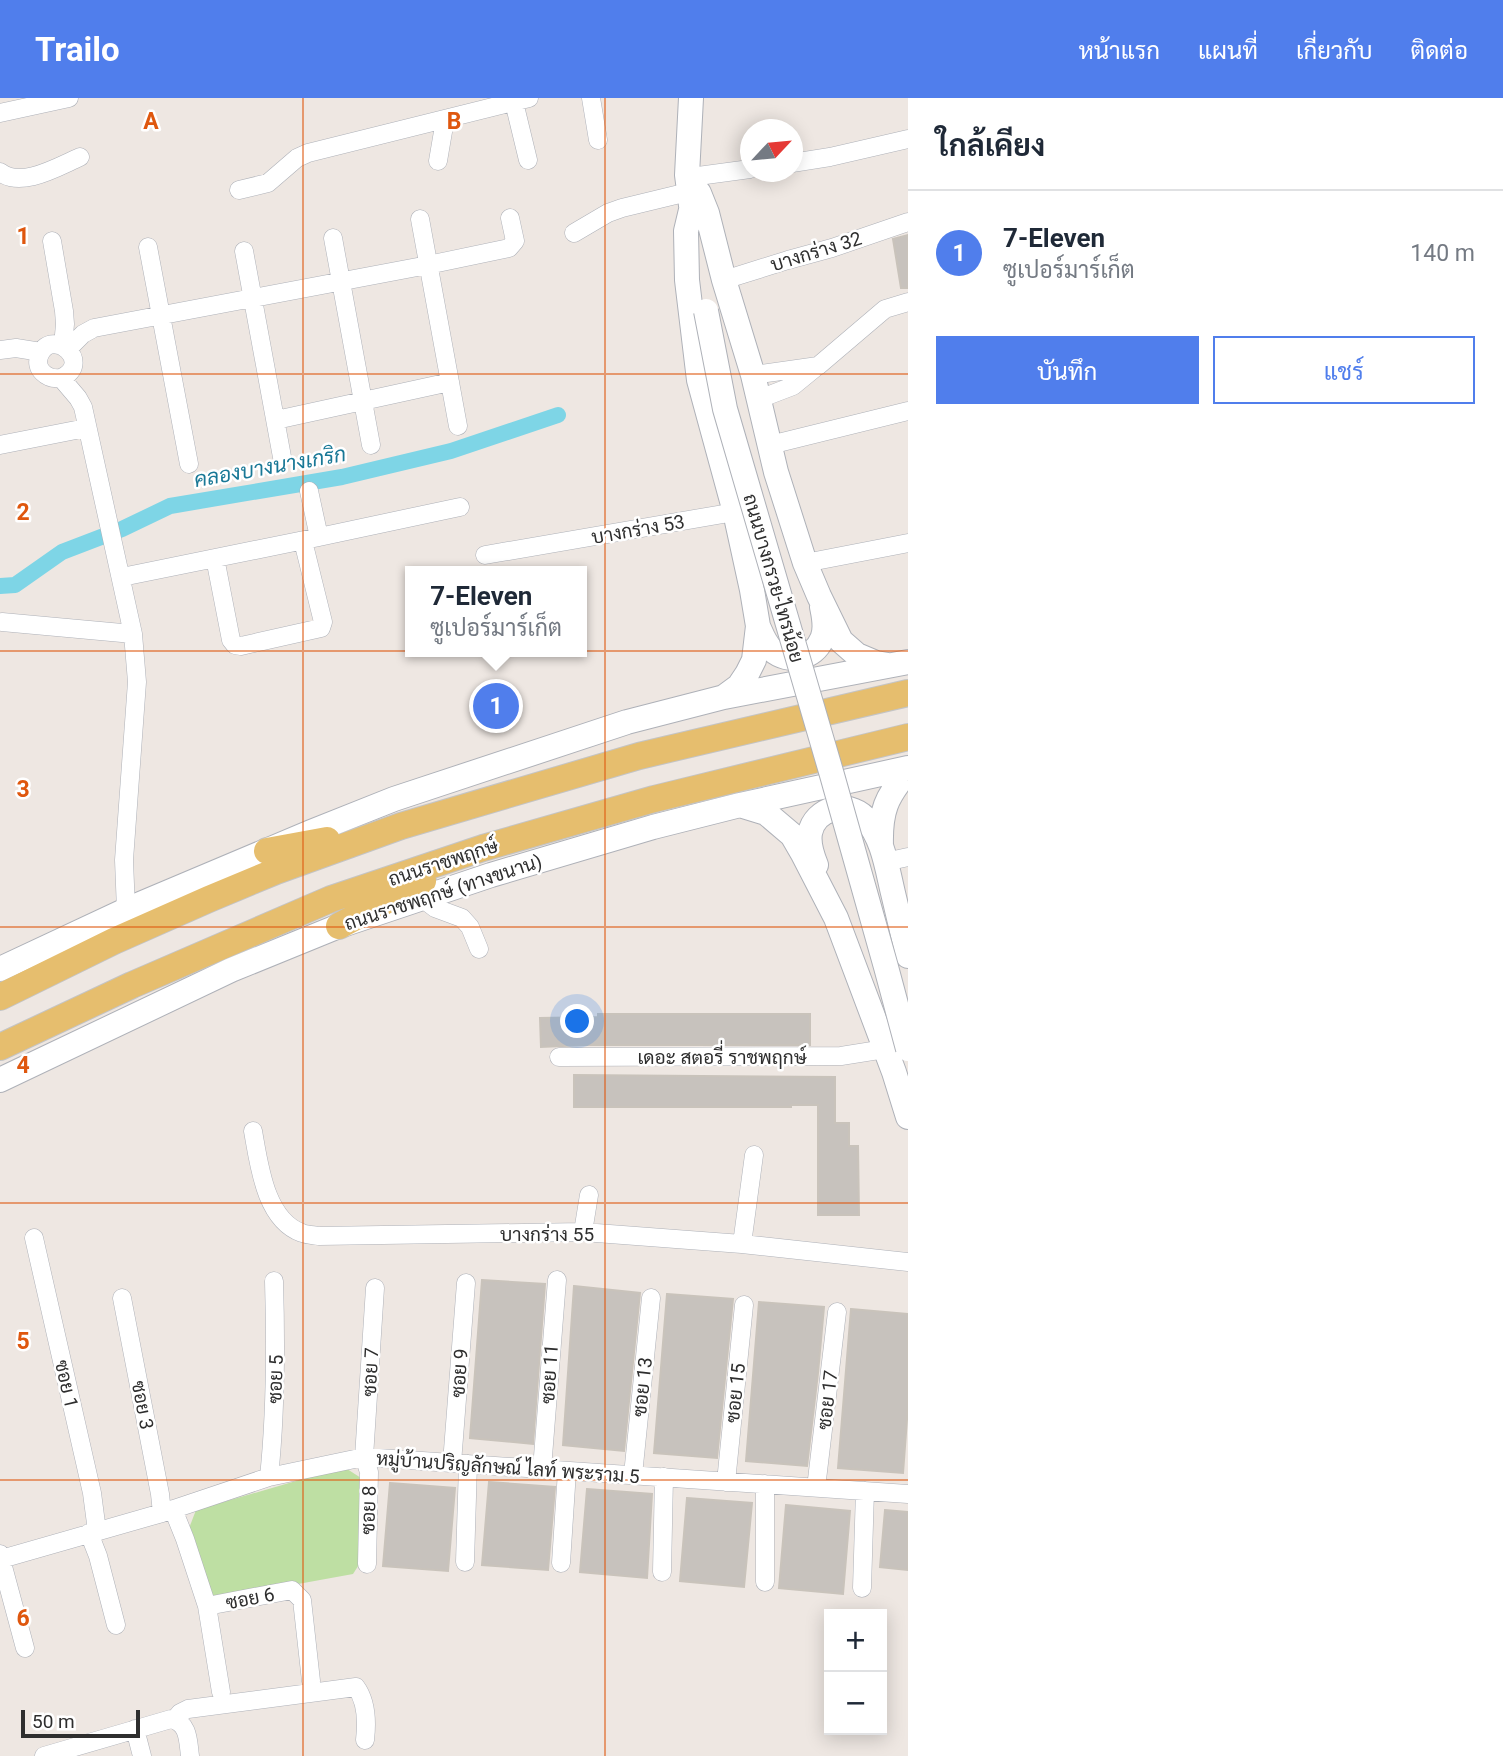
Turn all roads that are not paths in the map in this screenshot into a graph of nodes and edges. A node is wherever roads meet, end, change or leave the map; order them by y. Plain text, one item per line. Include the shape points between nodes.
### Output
1 (69, 98) edge
2 (592, 98) edge
3 (691, 98) edge
4 (705, 98) edge
5 (522, 100) edge
6 (0, 113) edge
7 (445, 120) junction
8 (598, 139) dead end
9 (908, 139) edge
10 (80, 157) dead end
11 (528, 160) dead end
12 (438, 161) dead end
13 (803, 161) edge
14 (0, 172) edge
15 (740, 174) edge
16 (239, 190) dead end
17 (694, 193) junction
18 (510, 218) dead end
19 (420, 219) dead end
20 (908, 222) edge
21 (574, 233) dead end
22 (333, 238) dead end
23 (52, 241) dead end
24 (148, 247) dead end
25 (244, 250) dead end
26 (428, 265) junction
27 (724, 280) junction
28 (341, 282) junction
29 (253, 298) junction
30 (908, 302) edge
31 (710, 310) junction
32 (162, 316) junction
33 (65, 348) junction
34 (0, 350) edge
35 (41, 352) junction
36 (61, 379) junction
37 (450, 382) junction
38 (756, 387) junction
39 (363, 401) junction
40 (908, 411) edge
41 (276, 420) junction
42 (458, 426) dead end
43 (86, 428) junction
44 (0, 445) edge
45 (371, 445) dead end
46 (770, 445) junction
47 (282, 457) dead end
48 (189, 464) dead end
49 (309, 491) dead end
50 (460, 507) dead end
51 (735, 512) junction
52 (311, 539) junction
53 (908, 543) edge
54 (485, 555) dead end
55 (215, 558) junction
56 (805, 563) junction
57 (122, 577) junction
58 (819, 596) junction
59 (2, 622) dead end
60 (758, 626) junction
61 (133, 634) junction
62 (900, 664) edge
63 (908, 693) edge
64 (724, 697) junction
65 (908, 737) edge
66 (908, 770) edge
67 (740, 805) junction
68 (401, 826) junction
69 (483, 848) junction
70 (267, 850) junction
71 (892, 855) edge
72 (422, 898) junction
73 (126, 910) junction
74 (836, 918) junction
75 (339, 926) junction
76 (479, 949) dead end
77 (908, 956) edge
78 (0, 969) edge
79 (0, 997) edge
80 (908, 1018) edge
81 (0, 1047) edge
82 (897, 1049) edge
83 (559, 1057) dead end
84 (0, 1080) edge
85 (908, 1117) edge
86 (253, 1132) dead end
87 (754, 1155) dead end
88 (589, 1195) dead end
89 (583, 1232) junction
90 (34, 1238) dead end
91 (742, 1244) junction
92 (908, 1262) edge
93 (556, 1280) dead end
94 (274, 1281) dead end
95 (466, 1283) dead end
96 (375, 1287) dead end
97 (122, 1298) dead end
98 (651, 1298) dead end
99 (744, 1305) dead end
100 (837, 1312) dead end
101 (364, 1457) junction
102 (460, 1464) junction
103 (542, 1469) junction
104 (567, 1471) junction
105 (633, 1475) junction
106 (269, 1476) junction
107 (664, 1477) junction
108 (726, 1482) junction
109 (765, 1484) junction
110 (816, 1488) junction
111 (865, 1491) junction
112 (908, 1494) edge
113 (167, 1511) junction
114 (93, 1532) junction
115 (0, 1556) edge
116 (465, 1562) dead end
117 (561, 1563) dead end
118 (367, 1564) dead end
119 (662, 1572) dead end
120 (765, 1582) dead end
121 (862, 1588) dead end
122 (207, 1606) junction
123 (116, 1625) dead end
124 (25, 1648) dead end
125 (311, 1681) dead end
126 (221, 1692) dead end
127 (175, 1719) junction
128 (135, 1729) junction
129 (365, 1740) dead end
130 (89, 1750) edge
131 (44, 1756) edge
132 (142, 1756) edge
133 (190, 1756) edge

1 - 6 street
2 - 8 street
3 - 17 main road, ถนนบางกรวย-ไทรน้อย via 687,166
4 - 17 main road, ถนนบางกรวย-ไทรน้อย
5 - 7 street
5 - 11 street
7 - 12 street
7 - 16 street via 308,153 268,183
9 - 13 street
10 - 14 street via 38,175 16,178
15 - 17 street
17 - 21 street via 622,208
17 - 27 main road via 707,213
17 - 31 main road, ถนนบางกรวย-ไทรน้อย
17 - 51 main road via 687,231 687,280 699,380
18 - 26 street via 512,246
19 - 26 street
20 - 27 street, บางกร่าง 32
22 - 28 street
23 - 33 street
24 - 32 street
25 - 29 street
26 - 28 street
26 - 37 street
27 - 38 main road
28 - 29 street
28 - 39 street
29 - 32 street
29 - 41 street
30 - 38 street via 885,309 818,366
31 - 80 main road, ถนนบางกรวย-ไทรน้อย via 733,407
31 - 82 main road, ถนนบางกรวย-ไทรน้อย, bridge via 725,409 843,813
32 - 33 street via 94,328
32 - 48 street
33 - 35 street via 51,345
33 - 36 street via 73,366
34 - 35 street
35 - 36 street via 38,364 42,372
36 - 43 street via 81,402
37 - 39 street
37 - 42 street
38 - 46 main road
39 - 41 street
39 - 45 street
40 - 46 street
41 - 47 street
43 - 44 street
43 - 57 street
46 - 56 main road
49 - 52 street
50 - 52 street
51 - 54 street, บางกร่าง 53
51 - 60 main road
52 - 55 street
52 - 55 street via 321,628 241,646 232,640
53 - 56 street
55 - 57 street
56 - 58 main road
57 - 61 street
58 - 60 main road via 825,628 814,651 783,657 766,644
58 - 62 main road via 841,640 857,655 876,663
59 - 61 street
60 - 64 main road via 754,660 738,686
61 - 73 street via 138,682 124,860
62 - 64 main road
63 - 68 main road via 639,756
64 - 70 main road via 627,722 394,799
65 - 69 main road, ถนนราชพฤกษ์ via 654,799
66 - 67 main road, ถนนราชพฤกษ์ (ทางขนาน)
66 - 71 main road via 891,792 880,830
67 - 72 main road, ถนนราชพฤกษ์ (ทางขนาน)
67 - 74 main road via 766,813 792,835
68 - 70 main road
68 - 79 main road via 276,871 114,941
69 - 75 main road
69 - 81 main road, ถนนราชพฤกษ์ via 331,899
70 - 73 main road
71 - 74 main road via 858,812 831,809 816,820 810,831 812,854
71 - 77 main road
72 - 75 main road, ถนนราชพฤกษ์ (ทางขนาน)
72 - 76 street via 462,918
73 - 78 main road
74 - 82 main road
75 - 84 main road, ถนนราชพฤกษ์ (ทางขนาน) via 231,970
82 - 83 street, เดอะ สตอรี่ ราชพฤกษ์ via 841,1056
82 - 85 main road
86 - 89 street, บางกร่าง 55 via 272,1205 300,1233
87 - 91 street
88 - 89 street
89 - 91 street, บางกร่าง 55
90 - 114 street, ซอย 1 via 92,1493
91 - 92 street, บางกร่าง 55
93 - 103 street, ซอย 11
94 - 106 street, ซอย 5 via 276,1350
95 - 102 street, ซอย 9
96 - 101 street, ซอย 7
97 - 113 street, ซอย 3
98 - 105 street, ซอย 13
99 - 108 street, ซอย 15
100 - 110 street, ซอย 17
101 - 102 street, หมู่บ้านปริญลักษณ์ ไลท์ พระราม 5
101 - 106 street, หมู่บ้านปริญลักษณ์ ไลท์ พระราม 5
101 - 118 street, ซอย 8 via 369,1472
102 - 103 street, หมู่บ้านปริญลักษณ์ ไลท์ พระราม 5
102 - 116 street, ซอย 9
103 - 104 street, หมู่บ้านปริญลักษณ์ ไลท์ พระราม 5
104 - 105 street, หมู่บ้านปริญลักษณ์ ไลท์ พระราม 5
104 - 117 street
105 - 107 street, หมู่บ้านปริญลักษณ์ ไลท์ พระราม 5
106 - 113 street, หมู่บ้านปริญลักษณ์ ไลท์ พระราม 5
107 - 108 street, หมู่บ้านปริญลักษณ์ ไลท์ พระราม 5
107 - 119 street
108 - 109 street, หมู่บ้านปริญลักษณ์ ไลท์ พระราม 5
109 - 110 street, หมู่บ้านปริญลักษณ์ ไลท์ พระราม 5
109 - 120 street
110 - 111 street, หมู่บ้านปริญลักษณ์ ไลท์ พระราม 5
111 - 112 street, หมู่บ้านปริญลักษณ์ ไลท์ พระราม 5
111 - 121 street
113 - 114 street, หมู่บ้านปริญลักษณ์ ไลท์ พระราม 5
113 - 122 street, ซอย 6 via 185,1539
114 - 115 street, หมู่บ้านปริญลักษณ์ ไลท์ พระราม 5
114 - 123 street, ซอย 1
115 - 124 street
122 - 125 street, ซอย 6 via 292,1590 303,1605
122 - 126 street
127 - 128 street
127 - 129 street via 188,1709 356,1687 367,1719
127 - 133 street via 186,1729
128 - 130 street
128 - 132 street
130 - 131 street

